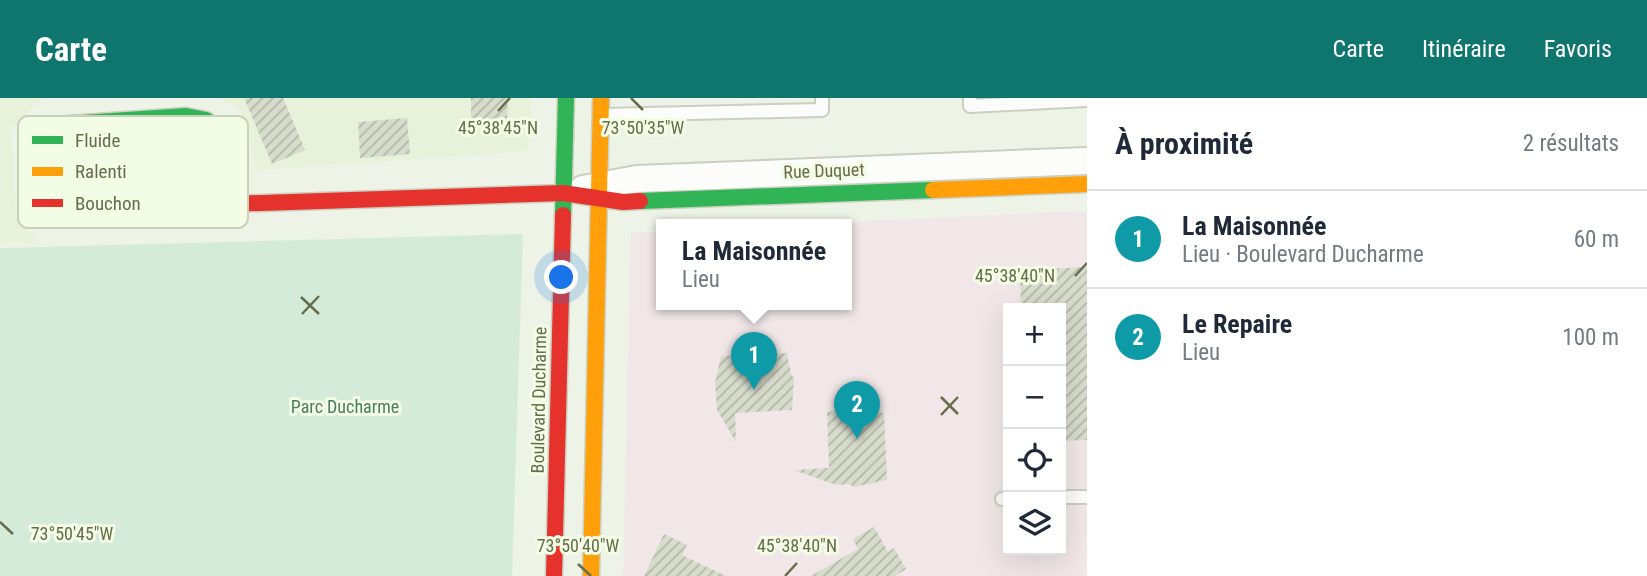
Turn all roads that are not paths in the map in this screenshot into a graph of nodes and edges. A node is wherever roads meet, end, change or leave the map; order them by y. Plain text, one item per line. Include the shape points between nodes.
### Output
1 (566, 98) edge
2 (601, 98) edge
3 (822, 98) edge
4 (970, 98) edge
5 (1087, 100) edge
6 (600, 115) junction
7 (1087, 161) edge
8 (1087, 184) edge
9 (598, 192) junction
10 (563, 193) junction
11 (248, 203) edge
12 (1087, 497) edge
13 (1066, 498) edge
14 (554, 576) edge
15 (591, 576) edge

1 - 10 street, Boulevard Ducharme
2 - 6 street
3 - 6 lane via 822,110
4 - 5 lane via 970,106
6 - 9 street
7 - 9 street, Rue Duquet via 637,179
8 - 9 street, Rue Duquet via 623,202
9 - 10 street, Rue Duquet
9 - 15 street
10 - 11 street, Rue Duquet
10 - 14 street, Boulevard Ducharme
12 - 13 lane

